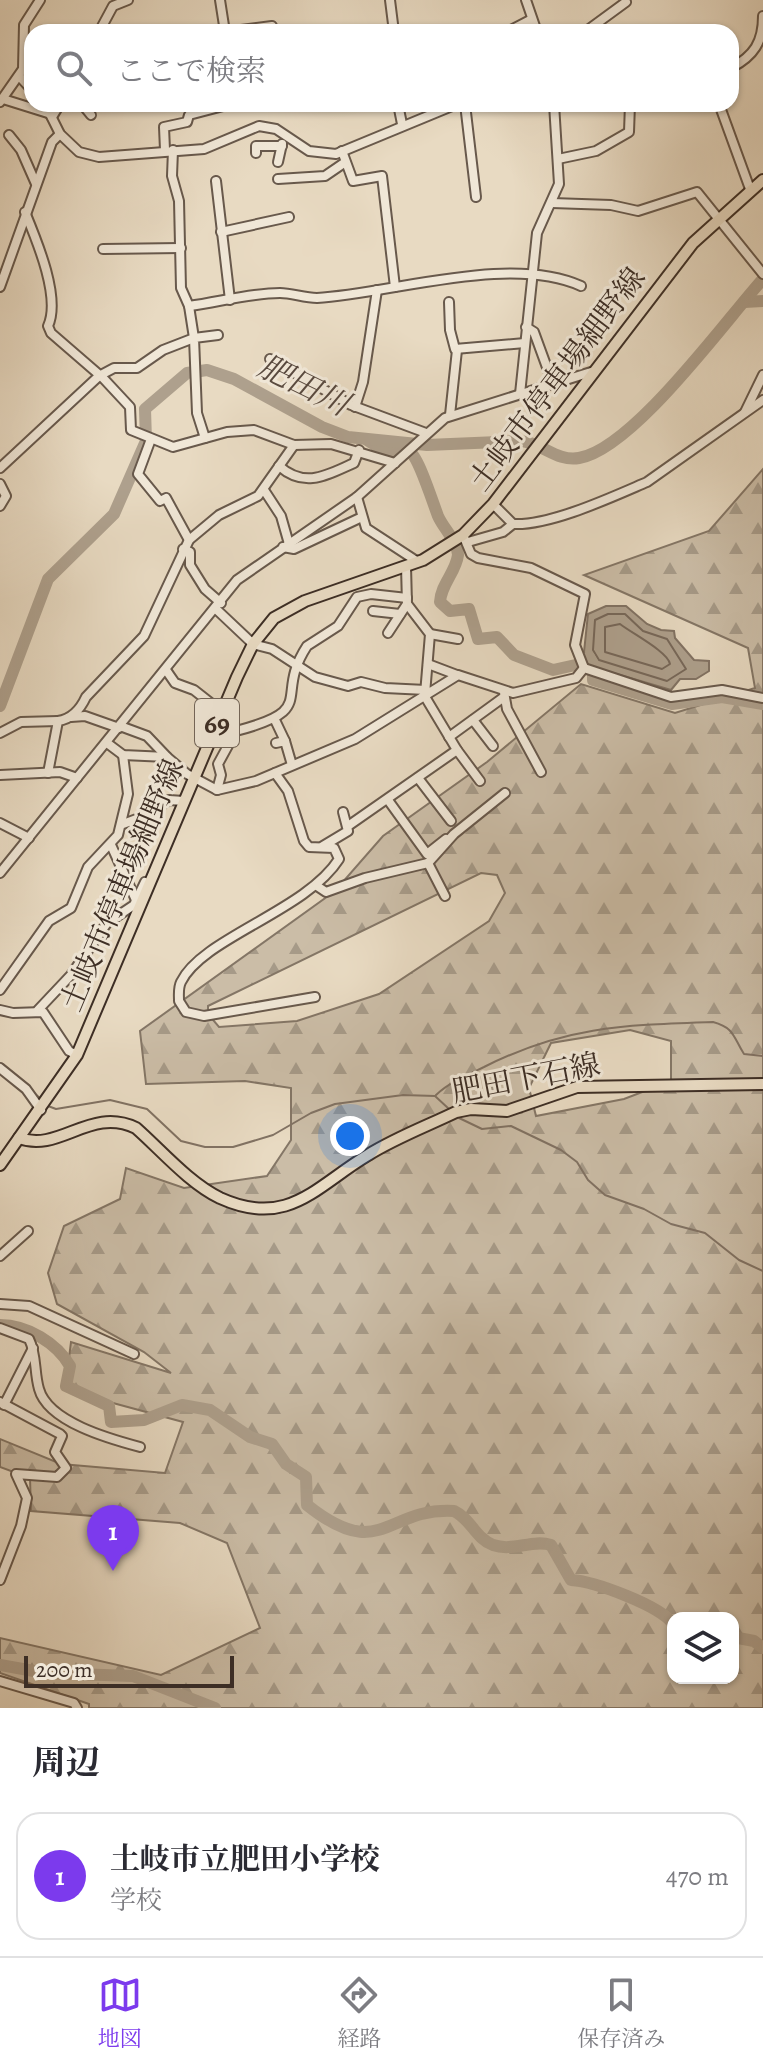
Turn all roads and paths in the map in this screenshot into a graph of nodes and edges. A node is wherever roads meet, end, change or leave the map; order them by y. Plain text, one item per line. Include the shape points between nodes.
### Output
1 (40, 0) edge
2 (128, 0) edge
3 (220, 0) edge
4 (390, 0) edge
5 (526, 0) edge
6 (628, 1) edge
7 (763, 16) edge
8 (532, 19) junction
9 (25, 24) edge
10 (103, 24) edge
11 (224, 24) edge
12 (393, 24) edge
13 (522, 24) edge
14 (534, 24) edge
15 (596, 24) edge
16 (24, 25) edge
17 (763, 32) edge
18 (739, 64) edge
19 (19, 76) junction
20 (24, 81) edge
21 (2, 101) edge
22 (24, 108) edge
23 (37, 112) edge
24 (49, 112) edge
25 (54, 112) edge
26 (89, 112) edge
27 (200, 112) edge
28 (400, 112) edge
29 (435, 112) edge
30 (466, 112) edge
31 (555, 112) edge
32 (630, 112) edge
33 (722, 112) edge
34 (91, 115) dead end
35 (51, 116) junction
36 (402, 124) junction
37 (60, 134) junction
38 (284, 134) junction
39 (9, 135) dead end
40 (282, 146) junction
41 (169, 150) junction
42 (342, 151) junction
43 (256, 153) dead end
44 (558, 159) junction
45 (278, 162) dead end
46 (344, 163) junction
47 (278, 179) dead end
48 (763, 180) edge
49 (216, 181) dead end
50 (36, 184) junction
51 (750, 189) junction
52 (476, 197) dead end
53 (552, 203) junction
54 (25, 212) junction
55 (289, 217) dead end
56 (716, 219) junction
57 (221, 232) junction
58 (181, 248) junction
59 (103, 249) dead end
60 (532, 274) junction
61 (763, 274) edge
62 (581, 286) dead end
63 (0, 287) edge
64 (395, 287) junction
65 (377, 290) junction
66 (230, 300) junction
67 (449, 302) dead end
68 (189, 306) junction
69 (526, 327) junction
70 (218, 335) dead end
71 (194, 338) junction
72 (525, 343) junction
73 (457, 350) junction
74 (270, 359) dead end
75 (591, 372) junction
76 (763, 375) edge
77 (99, 376) junction
78 (553, 384) junction
79 (520, 394) junction
80 (763, 400) edge
81 (355, 407) junction
82 (744, 412) junction
83 (450, 415) junction
84 (426, 433) junction
85 (205, 438) junction
86 (151, 439) junction
87 (294, 445) junction
88 (359, 450) junction
89 (395, 463) junction
90 (279, 466) junction
91 (0, 468) edge
92 (0, 484) edge
93 (264, 490) junction
94 (357, 497) junction
95 (493, 504) junction
96 (0, 506) edge
97 (362, 517) junction
98 (513, 524) junction
99 (466, 538) junction
100 (189, 540) junction
101 (286, 546) junction
102 (183, 549) junction
103 (418, 562) junction
104 (406, 566) junction
105 (407, 601) junction
106 (218, 606) junction
107 (373, 611) dead end
108 (400, 614) junction
109 (388, 633) dead end
110 (430, 634) junction
111 (458, 639) dead end
112 (253, 644) junction
113 (428, 664) junction
114 (299, 667) junction
115 (584, 668) junction
116 (166, 670) junction
117 (458, 675) junction
118 (425, 693) junction
119 (504, 694) junction
120 (763, 698) edge
121 (222, 712) junction
122 (71, 717) junction
123 (275, 720) junction
124 (473, 720) junction
125 (58, 721) junction
126 (119, 727) junction
127 (0, 733) edge
128 (449, 737) junction
129 (107, 743) junction
130 (493, 746) dead end
131 (457, 750) junction
132 (123, 755) junction
133 (167, 757) junction
134 (292, 765) junction
135 (541, 772) dead end
136 (48, 773) junction
137 (275, 773) junction
138 (0, 775) edge
139 (77, 778) junction
140 (193, 778) junction
141 (418, 778) junction
142 (480, 781) dead end
143 (217, 790) junction
144 (505, 793) dead end
145 (388, 800) junction
146 (184, 801) junction
147 (343, 812) dead end
148 (451, 821) dead end
149 (0, 823) edge
150 (123, 824) junction
151 (348, 826) junction
152 (452, 837) junction
153 (29, 838) junction
154 (111, 845) junction
155 (323, 846) junction
156 (428, 863) junction
157 (0, 873) edge
158 (154, 875) junction
159 (317, 886) junction
160 (445, 896) dead end
161 (136, 900) junction
162 (0, 990) edge
163 (315, 997) dead end
164 (0, 1010) edge
165 (38, 1010) junction
166 (77, 1055) junction
167 (0, 1068) edge
168 (763, 1084) edge
169 (44, 1106) junction
170 (19, 1138) junction
171 (0, 1165) edge
172 (28, 1231) dead end
173 (0, 1256) edge
174 (0, 1304) edge
175 (0, 1328) edge
176 (33, 1347) junction
177 (134, 1354) dead end
178 (2, 1403) edge
179 (71, 1422) junction
180 (62, 1436) junction
181 (140, 1447) dead end
182 (0, 1580) edge
183 (0, 1681) edge
184 (77, 1708) edge

1 - 9 street
2 - 10 street via 113,6
3 - 11 street
4 - 12 street
5 - 8 street
6 - 15 street
7 - 17 street
8 - 13 street
8 - 14 street
16 - 19 street
17 - 18 street
19 - 20 street
19 - 21 street
21 - 22 street
23 - 35 street
24 - 35 street
25 - 35 street
26 - 34 street
27 - 41 street via 189,115 187,122 164,127
28 - 36 street
29 - 36 street
30 - 52 street
31 - 44 street
32 - 44 street via 629,132 596,151
33 - 51 street
35 - 37 street
36 - 42 street
37 - 41 street via 90,156
37 - 50 street
38 - 40 street
38 - 41 street via 259,126 204,149
38 - 42 street via 321,154
39 - 50 street
40 - 43 street via 256,146
40 - 45 street
41 - 58 street
42 - 46 street
44 - 53 street via 559,184
46 - 47 street via 325,176
46 - 64 street via 353,181 382,176
48 - 51 main road, 土岐市停車場細野線 / 69
49 - 57 street
50 - 54 street
51 - 56 main road, 土岐市停車場細野線 / 69
53 - 56 street via 638,211 697,192
53 - 60 street via 537,233
54 - 63 street
54 - 77 street via 43,256 55,313 48,326 51,333
55 - 57 street
56 - 61 street
56 - 75 main road, 土岐市停車場細野線 / 69
57 - 66 street
58 - 59 street
58 - 68 street via 181,288
60 - 62 street
60 - 64 street via 478,275
60 - 69 street
64 - 65 street
65 - 66 street
65 - 81 street
66 - 68 street
67 - 73 street via 451,341
68 - 71 street
69 - 72 street
69 - 78 street via 534,332
70 - 71 street
71 - 77 street via 137,368 114,368
71 - 85 street via 197,413
72 - 73 street
72 - 79 street
73 - 83 street
74 - 81 street
75 - 78 street
75 - 95 main road, 土岐市停車場細野線 / 69
76 - 82 street
77 - 86 street via 130,407 131,430
77 - 91 street
78 - 79 street
79 - 83 street
80 - 82 street
81 - 84 street
82 - 98 street via 647,482 551,517
83 - 84 street
84 - 89 street
85 - 86 street via 173,447
85 - 87 street via 254,430
86 - 100 street via 138,474 160,501 166,498
87 - 88 street
87 - 90 street
88 - 89 street
88 - 90 street via 354,463 318,479 292,477
89 - 94 street
90 - 93 street
92 - 96 street via 6,496
93 - 100 street via 219,515
93 - 101 street via 281,516
94 - 97 street
94 - 101 street
95 - 98 street
95 - 99 main road, 土岐市停車場細野線 / 69
97 - 101 street via 294,549
97 - 103 street via 369,531
98 - 99 street via 503,532
99 - 103 main road, 土岐市停車場細野線 / 69
99 - 115 street via 478,558 531,568 585,594 575,645
100 - 102 street
101 - 106 street via 237,580
102 - 106 street via 190,552 190,565
102 - 122 street via 144,636
103 - 104 main road, 土岐市停車場細野線 / 69
104 - 105 street
104 - 112 main road, 土岐市停車場細野線 / 69 via 290,609 263,628
105 - 108 street
105 - 110 street
105 - 114 street via 371,594 357,597 338,626 307,646
106 - 112 street
106 - 116 street
107 - 108 street
108 - 109 street
110 - 111 street
110 - 113 street
112 - 114 street via 272,649
112 - 121 main road, 土岐市停車場細野線 / 69
113 - 117 street
113 - 118 street
114 - 118 street via 340,685 361,682
114 - 123 street via 291,700
115 - 119 street via 570,680
115 - 120 street via 671,697 722,690
116 - 121 street via 175,683 194,690
116 - 126 street
117 - 118 street
117 - 119 street
118 - 128 street
118 - 134 street via 355,739
119 - 124 street
119 - 135 street
121 - 140 main road, 土岐市停車場細野線 / 69
122 - 125 street
122 - 126 street
123 - 134 street
123 - 143 street via 236,731 218,764
124 - 128 street
124 - 130 street
125 - 127 street via 23,721
125 - 136 street
126 - 129 street
126 - 133 street via 147,736
128 - 131 street
129 - 132 street
129 - 139 street
131 - 141 street
131 - 142 street
132 - 133 street
132 - 150 street via 128,794
133 - 140 street
134 - 137 street
136 - 138 street
136 - 139 street
137 - 143 street
137 - 155 street via 288,791 304,841 309,847
139 - 153 street
140 - 143 street
140 - 146 main road, 土岐市停車場細野線 / 69
141 - 145 street
141 - 148 street
144 - 152 street
145 - 151 street
145 - 152 street via 427,854
146 - 150 street via 169,800
146 - 158 main road, 土岐市停車場細野線 / 69
147 - 151 street
149 - 153 street
150 - 154 street
151 - 155 street
152 - 156 street
153 - 157 street
154 - 161 street
154 - 162 street via 88,867 71,908 49,921
155 - 159 street via 334,848 339,859
156 - 159 street via 326,892
156 - 160 street
158 - 161 street
158 - 166 main road, 土岐市停車場細野線 / 69
159 - 163 street via 208,955 179,987 186,1012 204,1016
161 - 165 street via 107,923 71,975
164 - 165 street
165 - 166 street
166 - 169 main road, 土岐市停車場細野線 / 69
167 - 169 street
168 - 170 main road, 肥田下石線 via 577,1087 507,1111 456,1112 370,1154 318,1192 268,1208 232,1202 207,1190 125,1122 101,1121 41,1142
169 - 170 main road, 土岐市停車場細野線 / 69
170 - 171 main road, 土岐市停車場細野線 / 69
172 - 173 street
174 - 177 street via 29,1306
175 - 176 street via 29,1339
176 - 178 street
176 - 179 street via 39,1391
178 - 180 street
179 - 180 street
179 - 181 street
180 - 182 street via 55,1452 66,1465 64,1473 16,1474 27,1498
183 - 184 street

